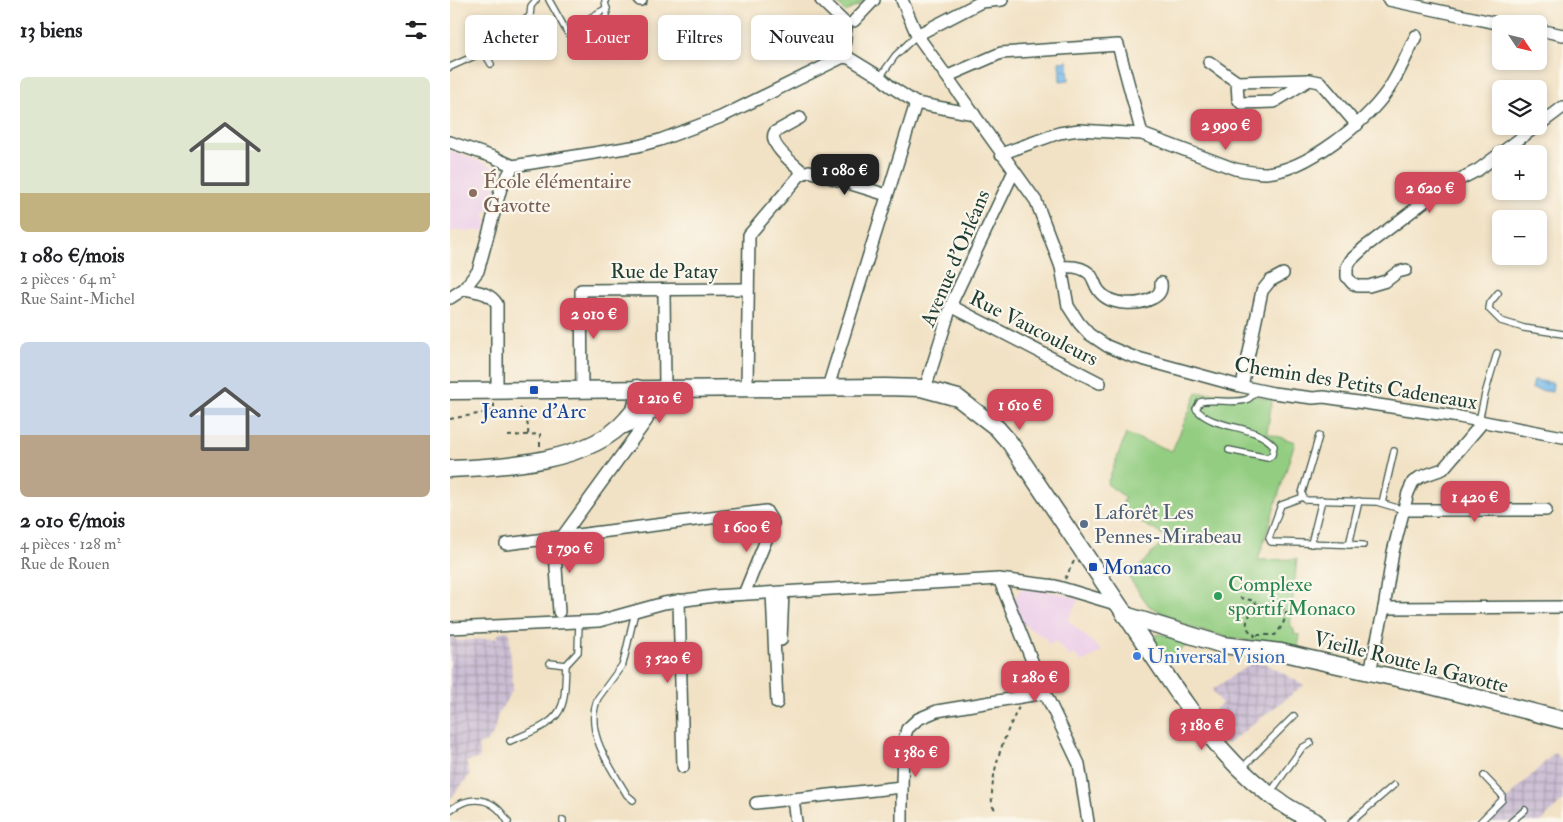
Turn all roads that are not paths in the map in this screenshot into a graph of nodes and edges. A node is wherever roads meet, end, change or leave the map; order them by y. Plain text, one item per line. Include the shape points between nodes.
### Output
1 (536, 0) edge
2 (549, 0) edge
3 (605, 0) edge
4 (821, 0) edge
5 (874, 0) edge
6 (902, 0) edge
7 (1002, 0) edge
8 (1389, 0) edge
9 (606, 8) junction
10 (530, 15) edge
11 (594, 15) edge
12 (837, 15) edge
13 (854, 21) dead end
14 (1492, 22) edge
15 (1548, 32) edge
16 (917, 35) junction
17 (1563, 35) edge
18 (1416, 36) dead end
19 (837, 60) edge
20 (852, 60) edge
21 (1209, 62) dead end
22 (491, 64) dead end
23 (450, 67) edge
24 (880, 76) junction
25 (948, 76) junction
26 (1310, 80) junction
27 (1237, 82) junction
28 (916, 103) junction
29 (1563, 107) edge
30 (974, 114) junction
31 (800, 118) dead end
32 (1547, 119) edge
33 (1357, 125) junction
34 (1142, 134) junction
35 (1526, 135) edge
36 (450, 142) edge
37 (1001, 154) junction
38 (513, 166) junction
39 (1014, 171) junction
40 (804, 173) junction
41 (888, 196) junction
42 (1061, 267) junction
43 (1406, 270) dead end
44 (1283, 274) dead end
45 (1161, 283) dead end
46 (748, 289) junction
47 (464, 290) junction
48 (664, 290) junction
49 (1498, 293) dead end
50 (450, 298) edge
51 (951, 306) junction
52 (1563, 334) edge
53 (1497, 352) dead end
54 (1100, 383) dead end
55 (1242, 386) junction
56 (828, 387) junction
57 (637, 388) junction
58 (665, 388) junction
59 (747, 388) junction
60 (582, 389) junction
61 (925, 389) junction
62 (1259, 390) junction
63 (450, 391) edge
64 (495, 395) junction
65 (641, 412) junction
66 (1481, 422) junction
67 (1319, 436) dead end
68 (1563, 436) edge
69 (1229, 450) dead end
70 (1394, 451) dead end
71 (450, 469) edge
72 (469, 469) junction
73 (450, 476) edge
74 (1303, 498) junction
75 (1322, 500) junction
76 (1359, 501) junction
77 (1382, 503) junction
78 (1404, 510) junction
79 (1546, 510) dead end
80 (558, 537) junction
81 (772, 541) dead end
82 (506, 544) dead end
83 (1311, 544) junction
84 (1348, 545) junction
85 (1363, 545) dead end
86 (999, 579) junction
87 (777, 592) junction
88 (747, 594) junction
89 (679, 600) junction
90 (1563, 607) edge
91 (1384, 608) junction
92 (1122, 610) junction
93 (559, 612) dead end
94 (635, 612) junction
95 (579, 622) junction
96 (1161, 627) junction
97 (450, 628) edge
98 (1135, 630) junction
99 (550, 663) dead end
100 (566, 665) junction
101 (1370, 672) junction
102 (1045, 693) junction
103 (780, 698) dead end
104 (1294, 716) dead end
105 (1563, 720) edge
106 (510, 741) dead end
107 (1312, 743) dead end
108 (683, 767) dead end
109 (1241, 769) junction
110 (1484, 776) dead end
111 (1394, 785) dead end
112 (902, 787) junction
113 (1269, 795) junction
114 (793, 799) junction
115 (633, 800) dead end
116 (756, 803) dead end
117 (450, 810) edge
118 (1525, 810) dead end
119 (508, 822) edge
120 (796, 822) edge
121 (902, 822) edge
122 (1088, 822) edge
123 (1316, 822) edge
124 (1351, 822) edge
125 (1480, 822) edge
126 (1511, 822) edge

1 - 10 lane
2 - 9 lane via 571,36 601,23 607,15
3 - 9 lane
4 - 12 street
5 - 13 street
6 - 16 street, Chemin des Petits Cadeneaux
7 - 16 street via 981,2
8 - 14 street
9 - 11 lane
15 - 17 street
16 - 24 lane
16 - 25 street, Chemin des Petits Cadeneaux
18 - 33 street via 1388,90
19 - 38 street via 721,117 660,140
20 - 24 street
21 - 27 street
22 - 23 lane via 481,53
24 - 28 street
25 - 30 street, Chemin des Petits Cadeneaux
25 - 34 street via 1001,53 1118,45
26 - 27 street
26 - 27 street via 1274,102 1241,103
26 - 33 street via 1320,82
28 - 30 street
28 - 41 street
29 - 32 street
30 - 37 street, Chemin des Petits Cadeneaux
31 - 40 street via 772,136 781,152
33 - 34 street via 1303,161 1267,173 1235,169
34 - 37 street via 1079,130
35 - 43 street via 1478,170 1440,189 1365,248 1351,260 1347,276 1358,286 1370,286 1386,282
36 - 38 street
37 - 39 street, Chemin des Petits Cadeneaux
38 - 47 street via 500,188 478,271
39 - 42 street, Chemin des Petits Cadeneaux via 1036,201
39 - 51 street, Avenue d'Orléans
40 - 41 street
40 - 46 street via 749,235
41 - 56 street
42 - 45 street via 1083,269 1090,274 1099,292 1110,300 1143,302 1155,298 1162,288
42 - 55 street, Chemin des Petits Cadeneaux via 1068,306 1079,323 1107,346 1131,356
44 - 55 street via 1270,281 1262,291
46 - 48 street, Rue de Patay
46 - 59 street
47 - 50 street
47 - 64 street via 488,294 497,304
48 - 58 street
48 - 60 street, Rue de Patay via 581,290
49 - 52 lane via 1489,309 1500,321
51 - 54 street, Rue Vaucouleurs
51 - 61 street, Avenue d'Orléans
53 - 66 lane
55 - 62 street, Chemin des Petits Cadeneaux
56 - 59 main road
56 - 61 main road
57 - 58 main road
57 - 60 main road
57 - 65 main road
58 - 59 main road
58 - 65 main road via 660,400
60 - 64 main road
61 - 92 main road via 958,398 997,428
62 - 66 street, Chemin des Petits Cadeneaux via 1334,398
62 - 69 lane via 1247,399 1206,400 1197,406 1200,414 1265,437 1274,446 1268,458
63 - 64 main road
65 - 72 main road via 587,448 516,464
65 - 80 street via 647,420
66 - 68 street, Chemin des Petits Cadeneaux
66 - 78 street via 1442,469 1413,482
67 - 74 lane
70 - 77 lane
71 - 72 main road
72 - 73 main road
74 - 75 lane
74 - 83 lane via 1281,506 1270,538 1274,543
75 - 76 lane
75 - 83 lane
76 - 77 lane
76 - 84 lane
77 - 78 lane
78 - 79 street
78 - 91 street
80 - 82 street
80 - 88 street via 766,511 773,523
80 - 93 street
81 - 88 street
83 - 84 lane
84 - 85 lane
86 - 87 street
86 - 92 street via 1055,586
86 - 102 street
87 - 88 street
87 - 103 street
88 - 89 street
89 - 94 street
89 - 108 street
90 - 91 street
91 - 101 street
92 - 96 main road, Vieille Route la Gavotte
92 - 98 main road
94 - 95 street via 599,621
94 - 115 lane via 623,664 598,698 593,722 602,752
95 - 97 street
95 - 100 lane via 578,652
96 - 98 main road, Vieille Route la Gavotte
96 - 101 main road, Vieille Route la Gavotte via 1223,645 1253,641 1280,652
98 - 109 main road via 1198,722
99 - 100 lane
100 - 106 lane via 562,706 551,721
101 - 105 main road, Vieille Route la Gavotte
102 - 112 street via 937,711 918,719 907,729 903,744
102 - 122 street via 1079,764
104 - 109 lane
107 - 113 lane via 1302,748
109 - 113 main road
110 - 125 lane via 1502,795 1502,800
111 - 124 lane
112 - 114 street
112 - 121 street
113 - 123 main road
114 - 116 street
114 - 120 street
117 - 119 lane via 469,801 480,800 500,809
118 - 126 lane

